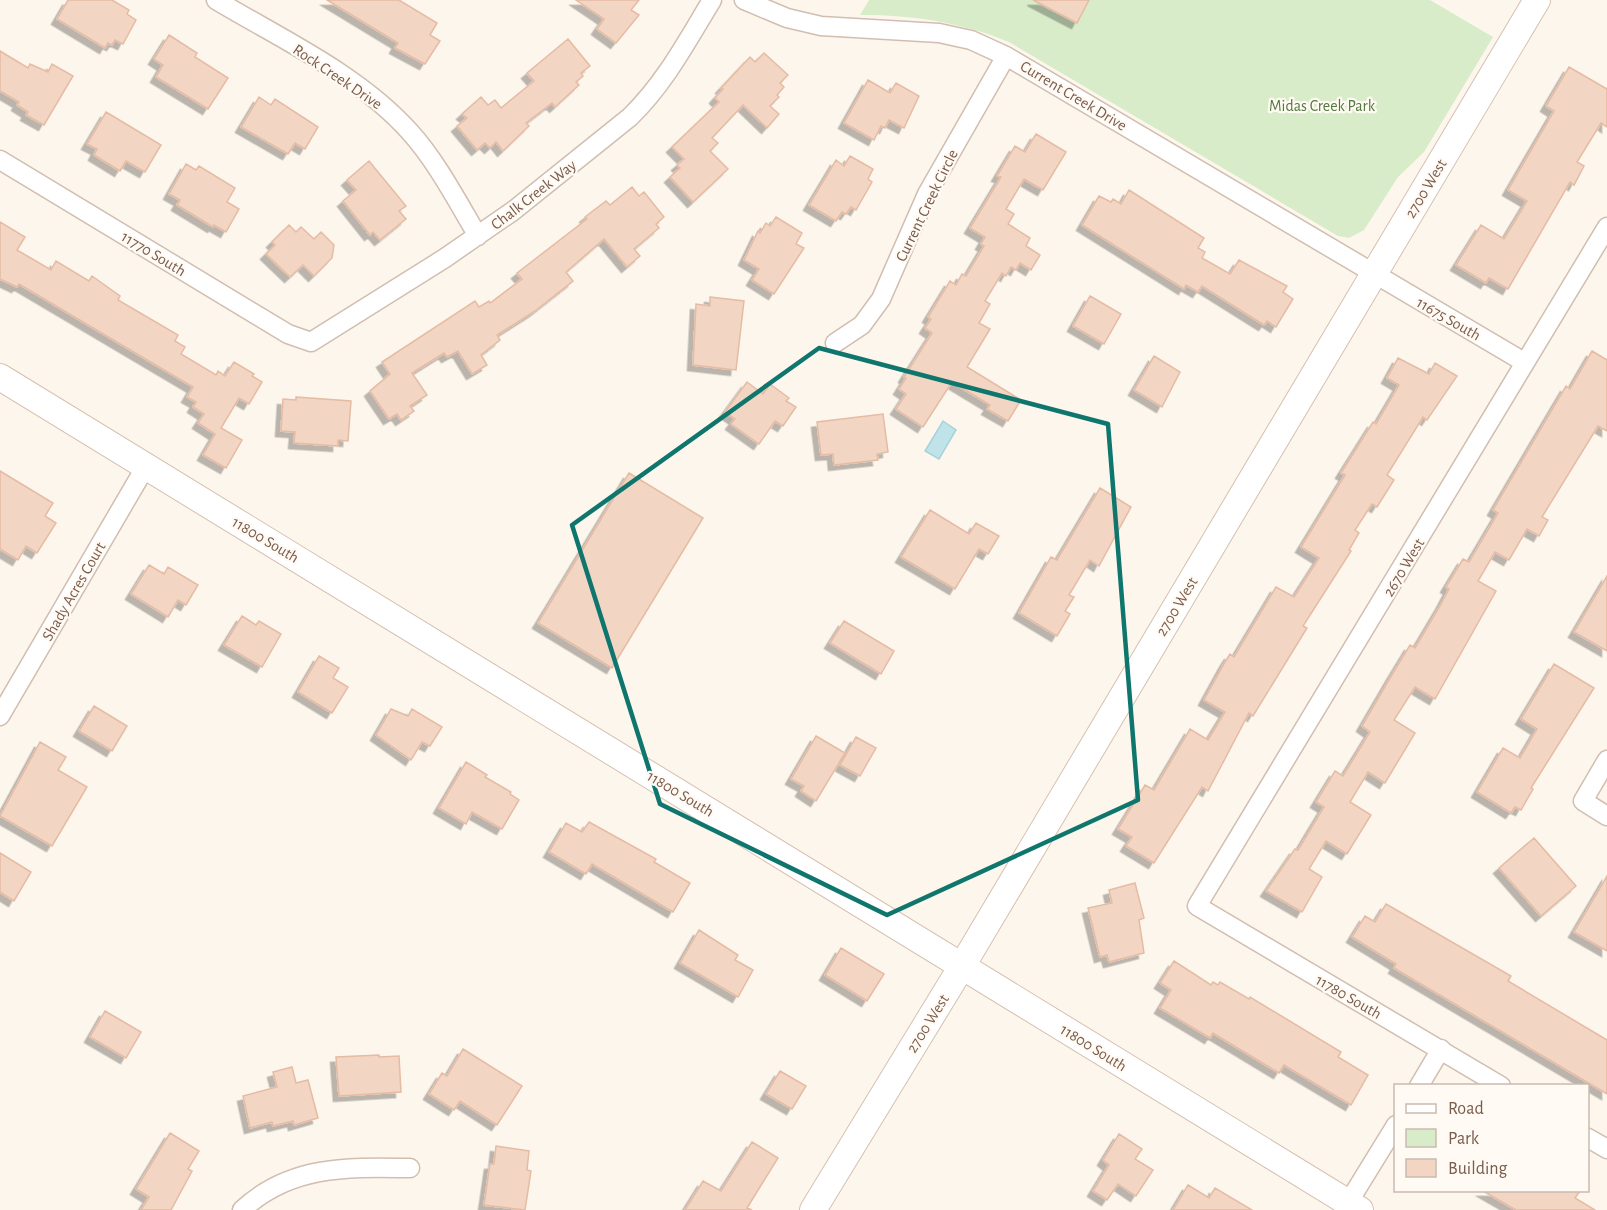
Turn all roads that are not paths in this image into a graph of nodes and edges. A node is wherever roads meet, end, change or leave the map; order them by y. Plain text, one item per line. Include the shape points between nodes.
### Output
1 (216, 0) edge
2 (712, 0) edge
3 (744, 0) edge
4 (1537, 0) edge
5 (1006, 56) junction
6 (0, 160) edge
7 (1607, 227) edge
8 (478, 236) junction
9 (1373, 274) junction
10 (311, 342) joint
11 (835, 343) dead end
12 (1524, 362) junction
13 (0, 377) edge
14 (146, 466) junction
15 (0, 716) edge
16 (1607, 760) edge
17 (1607, 816) edge
18 (1197, 906) joint
19 (962, 966) junction
20 (1441, 1049) junction
21 (1420, 1084) edge
22 (1498, 1084) edge
23 (1394, 1127) edge
24 (1589, 1139) edge
25 (1607, 1149) edge
26 (410, 1168) dead end
27 (1354, 1207) edge
28 (242, 1210) edge
29 (813, 1210) edge

1 - 8 street, Rock Creek Drive via 345,77 390,112 427,154
2 - 8 street, Chalk Creek Way via 645,102
3 - 5 street, Current Creek Drive via 787,18 821,26 939,33 971,40
4 - 9 main road, 2700 West
5 - 9 street, Current Creek Drive
5 - 11 street, Current Creek Circle via 927,194 881,299 862,325
6 - 10 street, 11770 South via 288,334
7 - 12 street, 2670 West
8 - 10 street, Chalk Creek Way
9 - 12 street, 11675 South
9 - 19 main road, 2700 West
12 - 18 street, 2670 West
13 - 14 main road, 11800 South
14 - 15 street, Shady Acres Court
14 - 19 main road, 11800 South
16 - 17 street via 1583,801
18 - 20 street, 11780 South
19 - 27 main road, 11800 South
19 - 29 main road, 2700 West
20 - 21 street
20 - 22 street, 11780 South
23 - 27 street
24 - 25 street
26 - 28 street via 350,1167 306,1173 265,1191

